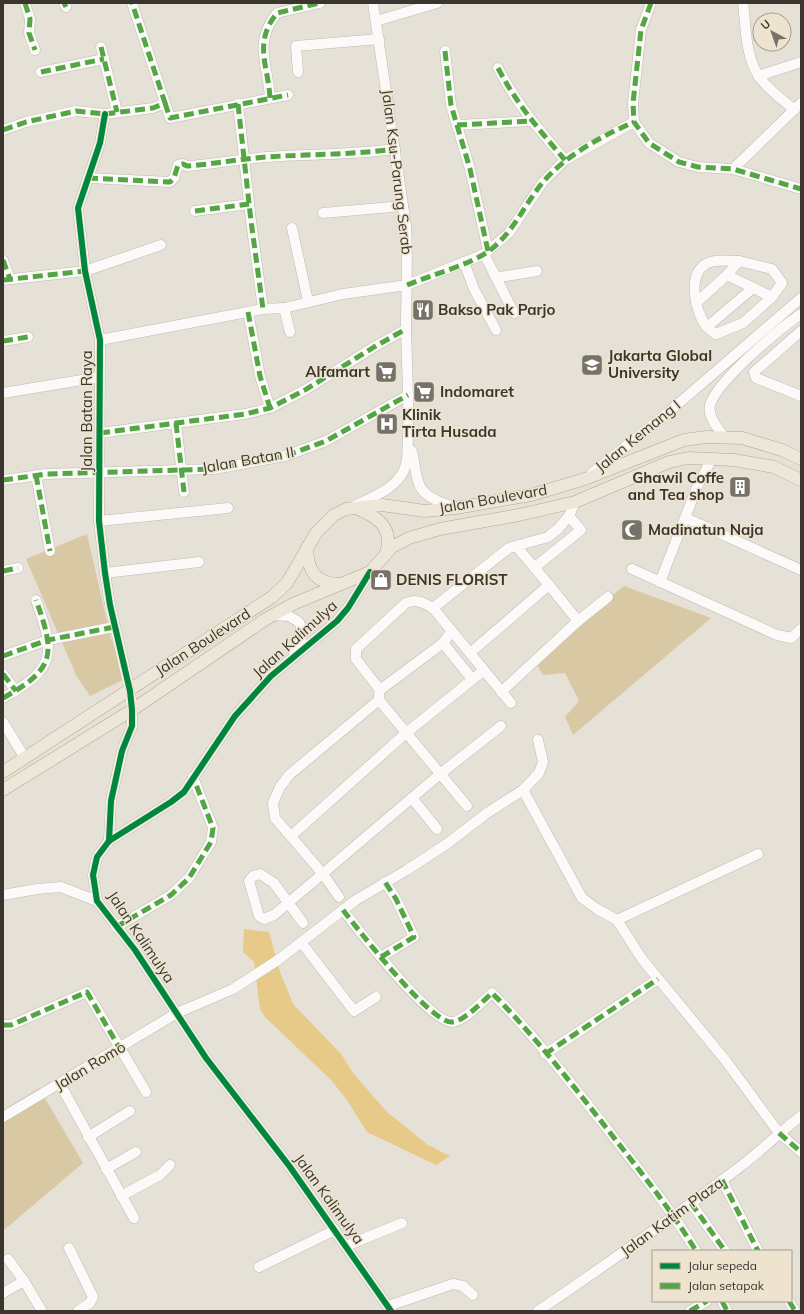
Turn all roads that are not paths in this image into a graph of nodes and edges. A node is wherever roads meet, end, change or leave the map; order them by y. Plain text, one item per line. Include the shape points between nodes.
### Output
1 (25, 3) edge
2 (132, 3) edge
3 (320, 3) edge
4 (373, 3) edge
5 (437, 3) edge
6 (651, 3) edge
7 (744, 3) edge
8 (376, 21) junction
9 (379, 39) junction
10 (101, 47) dead end
11 (35, 50) dead end
12 (445, 51) dead end
13 (104, 59) junction
14 (801, 62) edge
15 (498, 68) dead end
16 (41, 72) dead end
17 (298, 72) dead end
18 (758, 76) junction
19 (288, 95) dead end
20 (270, 98) junction
21 (165, 103) junction
22 (238, 104) junction
23 (797, 106) edge
24 (117, 112) junction
25 (105, 114) junction
26 (531, 121) junction
27 (630, 124) junction
28 (458, 125) junction
29 (3, 130) edge
30 (395, 150) junction
31 (243, 159) junction
32 (565, 160) junction
33 (734, 169) junction
34 (88, 178) junction
35 (801, 189) edge
36 (249, 204) junction
37 (403, 206) junction
38 (195, 210) dead end
39 (323, 213) dead end
40 (292, 228) dead end
41 (161, 245) dead end
42 (486, 252) junction
43 (3, 260) edge
44 (739, 261) junction
45 (464, 262) junction
46 (85, 271) junction
47 (537, 271) dead end
48 (727, 275) junction
49 (495, 276) junction
50 (6, 280) edge
51 (407, 285) junction
52 (753, 288) junction
53 (772, 297) junction
54 (801, 298) edge
55 (308, 301) junction
56 (696, 303) junction
57 (284, 308) junction
58 (263, 309) junction
59 (248, 312) junction
60 (514, 313) dead end
61 (756, 313) junction
62 (801, 314) edge
63 (769, 324) junction
64 (707, 327) junction
65 (406, 329) junction
66 (496, 330) dead end
67 (801, 331) edge
68 (290, 332) dead end
69 (778, 333) junction
70 (28, 337) dead end
71 (100, 340) junction
72 (3, 341) edge
73 (737, 368) junction
74 (100, 377) junction
75 (756, 378) junction
76 (3, 393) edge
77 (408, 395) junction
78 (801, 396) edge
79 (270, 408) junction
80 (176, 423) junction
81 (100, 433) junction
82 (724, 437) junction
83 (408, 438) junction
84 (712, 458) junction
85 (801, 459) edge
86 (181, 470) junction
87 (99, 473) junction
88 (36, 475) junction
89 (585, 479) junction
90 (3, 480) edge
91 (801, 480) edge
92 (184, 492) dead end
93 (575, 502) junction
94 (353, 507) junction
95 (228, 508) dead end
96 (456, 508) junction
97 (569, 516) junction
98 (686, 518) junction
99 (99, 521) junction
100 (308, 546) junction
101 (517, 547) junction
102 (50, 551) dead end
103 (386, 554) junction
104 (199, 562) dead end
105 (535, 567) junction
106 (18, 568) dead end
107 (632, 569) dead end
108 (801, 570) edge
109 (3, 571) edge
110 (370, 572) junction
111 (104, 573) junction
112 (660, 582) junction
113 (343, 584) junction
114 (549, 585) junction
115 (608, 597) dead end
116 (36, 600) dead end
117 (433, 608) junction
118 (274, 615) junction
119 (578, 621) junction
120 (114, 626) junction
121 (801, 629) edge
122 (451, 632) junction
123 (48, 640) junction
124 (443, 643) junction
125 (470, 653) junction
126 (3, 656) edge
127 (290, 660) junction
128 (483, 671) junction
129 (3, 674) edge
130 (472, 679) junction
131 (16, 691) junction
132 (130, 691) junction
133 (501, 692) junction
134 (379, 696) junction
135 (3, 698) edge
136 (511, 704) dead end
137 (132, 710) junction
138 (3, 722) edge
139 (500, 726) dead end
140 (406, 733) junction
141 (538, 740) dead end
142 (25, 758) junction
143 (3, 772) edge
144 (440, 774) junction
145 (193, 777) junction
146 (3, 790) edge
147 (523, 790) junction
148 (412, 798) junction
149 (467, 806) dead end
150 (437, 830) dead end
151 (291, 836) junction
152 (109, 841) junction
153 (758, 854) dead end
154 (323, 874) junction
155 (385, 882) junction
156 (3, 895) edge
157 (339, 897) dead end
158 (97, 901) junction
159 (287, 903) junction
160 (343, 910) junction
161 (617, 920) junction
162 (303, 923) dead end
163 (116, 927) junction
164 (301, 942) junction
165 (381, 957) junction
166 (658, 979) junction
167 (376, 997) dead end
168 (177, 1014) junction
169 (3, 1025) edge
170 (120, 1049) junction
171 (545, 1054) junction
172 (60, 1084) junction
173 (146, 1092) dead end
174 (130, 1111) dead end
175 (801, 1116) edge
176 (3, 1117) edge
177 (779, 1132) junction
178 (88, 1137) junction
179 (136, 1152) dead end
180 (801, 1152) edge
181 (170, 1165) dead end
182 (106, 1169) junction
183 (722, 1180) junction
184 (121, 1196) junction
185 (691, 1203) junction
186 (674, 1216) junction
187 (134, 1218) dead end
188 (402, 1223) dead end
189 (335, 1230) junction
190 (346, 1246) junction
191 (70, 1248) dead end
192 (695, 1250) edge
193 (724, 1250) edge
194 (756, 1250) edge
195 (8, 1259) dead end
196 (259, 1267) dead end
197 (24, 1281) junction
198 (3, 1293) edge
199 (473, 1295) dead end
200 (705, 1302) edge
201 (722, 1302) edge
202 (790, 1302) edge
203 (390, 1309) edge
204 (42, 1311) edge
205 (78, 1311) edge
206 (538, 1311) edge
207 (690, 1311) edge
208 (727, 1311) edge
209 (795, 1311) edge

1 - 11 street via 30,19 29,33
2 - 21 street
3 - 20 street via 277,12 269,23 262,46
4 - 8 street, Jalan Ksu-Parung Serab
5 - 8 street
6 - 27 street via 641,30
7 - 18 street via 748,44
8 - 9 street, Jalan Ksu-Parung Serab
9 - 17 street via 296,46
9 - 30 street, Jalan Ksu-Parung Serab
10 - 13 street
12 - 28 street via 451,105
13 - 16 street
13 - 24 street
14 - 18 street
15 - 26 street
18 - 23 street
19 - 20 street
20 - 22 street
21 - 22 street via 170,118
21 - 24 street via 154,108
22 - 31 street
23 - 33 street
24 - 25 street
25 - 29 street via 76,111
25 - 34 street, Jalan Batan Raya via 100,143
26 - 28 street
26 - 32 street
27 - 32 street
27 - 33 street via 649,143 679,162 698,168
28 - 42 street via 470,169
30 - 31 street via 362,154
30 - 37 street, Jalan Ksu-Parung Serab
31 - 34 street via 216,164 178,165 170,182
31 - 36 street
32 - 42 street via 543,182 509,233
33 - 35 street
34 - 46 street, Jalan Batan Raya via 78,208
36 - 38 street
36 - 58 street
37 - 39 street
37 - 51 street, Jalan Ksu-Parung Serab via 408,259
40 - 55 street
41 - 46 street
42 - 45 street
42 - 49 street
43 - 50 street
44 - 48 street
44 - 53 street via 772,269 782,283
44 - 56 street via 709,262 701,268 695,281
45 - 51 street
45 - 66 street via 474,289
46 - 50 street
46 - 71 street, Jalan Batan Raya
47 - 49 street
48 - 52 street
48 - 56 street
49 - 60 street
51 - 55 street
51 - 65 street, Jalan Ksu-Parung Serab
52 - 53 street
52 - 64 street
53 - 61 street
54 - 63 street, Jalan Kemang I
55 - 57 street
56 - 64 street
57 - 58 street
57 - 68 street
58 - 59 street
59 - 71 street
59 - 79 street via 260,376
61 - 63 street
61 - 64 street via 743,323 716,334
62 - 69 street
63 - 69 street
63 - 89 street, Jalan Kemang I via 671,410
65 - 77 street, Jalan Ksu-Parung Serab
65 - 79 street via 305,390
67 - 75 street via 754,372
69 - 73 street
70 - 72 street
71 - 74 street, Jalan Batan Raya
73 - 75 street
73 - 82 street via 710,404 710,415
74 - 76 street
74 - 81 street, Jalan Batan Raya
75 - 78 street
77 - 83 street, Jalan Ksu-Parung Serab
77 - 86 street, Jalan Batan II via 326,441 285,456 214,469
79 - 80 street
80 - 81 street
80 - 86 street
81 - 87 street, Jalan Batan Raya
82 - 85 main road, Jalan Boulevard via 742,438 782,450
82 - 89 main road, Jalan Boulevard via 684,440
83 - 94 street, Jalan Ksu-Parung Serab via 407,460 398,480
83 - 96 street, Jalan Ksu-Parung Serab via 415,474 423,491 434,501
84 - 91 main road, Jalan Boulevard via 774,466
84 - 93 main road, Jalan Boulevard via 688,458 669,462
84 - 98 street
86 - 87 street, Jalan Batan II
86 - 92 street
87 - 88 street, Jalan Batan II
87 - 99 street, Jalan Batan Raya
88 - 90 street, Jalan Batan II
88 - 102 street
89 - 96 main road, Jalan Boulevard via 531,495
93 - 97 street
93 - 103 main road, Jalan Boulevard via 440,529 409,538
94 - 96 main road, Jalan Boulevard via 391,506 425,511
94 - 100 main road, Jalan Boulevard via 334,514
94 - 103 main road via 369,514 382,524 389,542
95 - 99 street
97 - 101 street via 548,537
97 - 105 street via 581,530
98 - 108 street
98 - 112 street
99 - 111 street, Jalan Batan Raya
100 - 113 main road via 308,563 315,576 323,581
100 - 132 main road, Jalan Boulevard via 287,583 272,597
101 - 105 street
101 - 117 street via 509,548
103 - 110 main road
104 - 111 street
105 - 114 street
106 - 109 street
107 - 112 street
110 - 113 main road, Jalan Boulevard
110 - 127 street, Jalan Kalimulya via 337,621
111 - 120 street, Jalan Batan Raya
112 - 121 street via 777,635 791,638
113 - 118 main road, Jalan Boulevard via 293,604
114 - 119 street
114 - 125 street
115 - 119 street
116 - 123 street
117 - 122 street
117 - 134 street via 420,601 406,604 356,650 356,659
118 - 127 street via 295,618 302,628 301,643
118 - 137 main road, Jalan Boulevard
119 - 133 street
120 - 123 street
120 - 132 street, Jalan Batan Raya
122 - 124 street
122 - 125 street
123 - 126 street
123 - 131 street via 47,661 42,670
124 - 130 street
124 - 134 street
125 - 128 street
127 - 145 street, Jalan Kalimulya via 235,716
128 - 130 street
128 - 133 street
129 - 131 street
130 - 140 street
131 - 135 street
132 - 137 street, Jalan Batan Raya
132 - 142 main road, Jalan Boulevard
133 - 136 street
134 - 140 street
134 - 151 street via 289,775 280,786 273,803 276,818
137 - 146 main road, Jalan Boulevard
137 - 152 street, Jalan Batan Raya via 132,726 122,751 111,801
138 - 142 street
139 - 144 street
140 - 144 street
140 - 151 street
141 - 147 street, Jalan Romo via 542,762 539,773
142 - 143 main road, Jalan Boulevard
144 - 148 street
144 - 149 street
145 - 152 street, Jalan Kalimulya via 184,792 171,802
145 - 163 street via 213,828 211,842 189,878 171,895
147 - 155 street, Jalan Romo via 448,843
147 - 161 street via 582,898
148 - 150 street
148 - 154 street
151 - 154 street
152 - 158 street, Jalan Kalimulya via 98,857 93,875
153 - 161 street
154 - 157 street
154 - 159 street
155 - 160 street, Jalan Romo
155 - 165 street via 414,937
156 - 158 street via 61,887
158 - 163 street, Jalan Kalimulya
159 - 159 street via 274,915 264,919 259,916 249,881 253,876 260,874 274,883
159 - 162 street
160 - 164 street, Jalan Romo
160 - 165 street
161 - 166 street
163 - 168 street, Jalan Kalimulya via 135,950
164 - 167 street via 354,1011
164 - 168 street, Jalan Romo via 233,989
165 - 171 street via 421,1002 449,1022 457,1021 492,993 516,1017
166 - 171 street
166 - 177 street via 726,1061
168 - 170 street, Jalan Romo
168 - 189 street, Jalan Kalimulya via 206,1058
169 - 170 street via 11,1025 87,992
170 - 172 street, Jalan Romo
170 - 173 street
171 - 186 street via 570,1081
172 - 176 street, Jalan Romo
172 - 178 street
174 - 178 street
175 - 177 street, Jalan Katim Plaza
177 - 180 street
177 - 183 street, Jalan Katim Plaza via 767,1145
178 - 182 street
179 - 182 street
181 - 184 street via 160,1175
182 - 184 street
183 - 185 street, Jalan Katim Plaza
183 - 194 street
184 - 187 street
185 - 186 street, Jalan Katim Plaza
185 - 193 street
186 - 192 street
186 - 206 street, Jalan Katim Plaza
188 - 190 street
189 - 190 street, Jalan Kalimulya
189 - 196 street
190 - 203 street, Jalan Kalimulya
191 - 205 street via 93,1297 90,1303
195 - 197 street
197 - 198 street
197 - 204 street
199 - 203 street via 463,1286 453,1284
200 - 207 street
201 - 208 street
202 - 209 street

